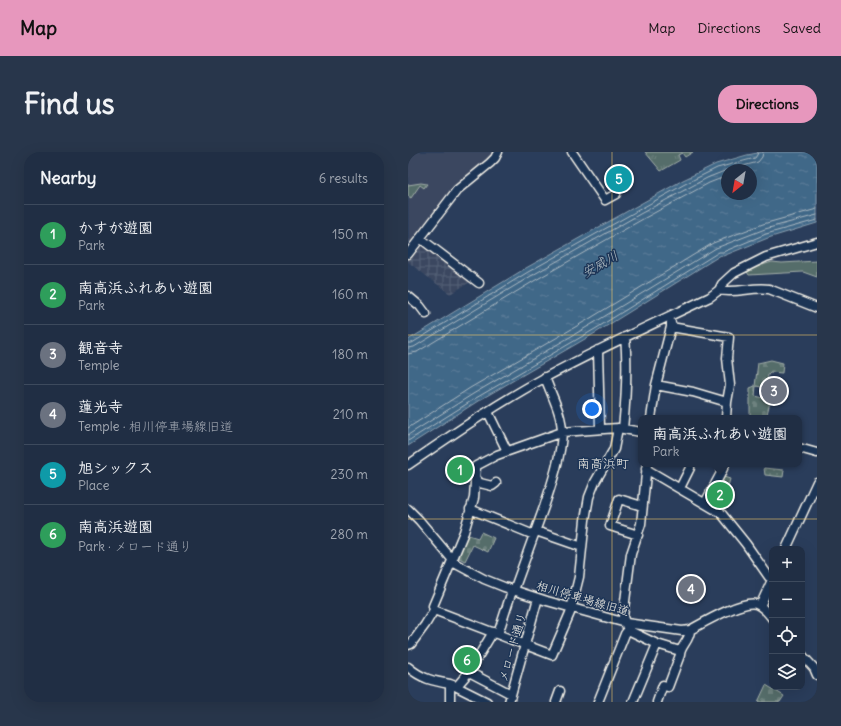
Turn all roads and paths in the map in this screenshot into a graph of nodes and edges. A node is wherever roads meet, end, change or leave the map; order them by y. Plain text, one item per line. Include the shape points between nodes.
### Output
1 (498, 152) edge
2 (572, 152) edge
3 (616, 194) dead end
4 (420, 238) junction
5 (817, 242) edge
6 (408, 254) edge
7 (479, 283) dead end
8 (719, 290) junction
9 (408, 296) edge
10 (817, 308) edge
11 (426, 314) dead end
12 (671, 315) junction
13 (671, 327) junction
14 (625, 337) junction
15 (598, 350) junction
16 (545, 377) junction
17 (656, 385) junction
18 (727, 402) junction
19 (488, 412) junction
20 (651, 415) edge
21 (726, 415) edge
22 (600, 428) junction
23 (620, 428) junction
24 (638, 431) edge
25 (562, 432) junction
26 (802, 449) edge
27 (507, 451) junction
28 (817, 452) edge
29 (408, 465) edge
30 (647, 467) edge
31 (648, 467) edge
32 (724, 467) edge
33 (690, 468) dead end
34 (476, 479) junction
35 (817, 482) edge
36 (496, 483) dead end
37 (680, 488) junction
38 (813, 499) edge
39 (705, 503) junction
40 (642, 506) junction
41 (408, 509) edge
42 (470, 510) junction
43 (535, 533) junction
44 (638, 535) junction
45 (788, 546) edge
46 (582, 547) junction
47 (452, 560) junction
48 (769, 577) edge
49 (771, 582) edge
50 (514, 590) junction
51 (538, 598) junction
52 (760, 606) junction
53 (571, 608) junction
54 (434, 610) junction
55 (769, 615) edge
56 (627, 627) junction
57 (690, 630) junction
58 (496, 633) junction
59 (525, 644) junction
60 (657, 644) junction
61 (408, 645) edge
62 (680, 651) junction
63 (805, 658) edge
64 (408, 667) edge
65 (816, 669) edge
66 (469, 672) junction
67 (453, 685) junction
68 (560, 690) dead end
69 (510, 698) edge
70 (450, 702) edge
71 (487, 702) edge
72 (556, 702) edge
73 (598, 702) edge
74 (633, 702) edge
75 (657, 702) edge

1 - 4 street via 490,163 457,190
2 - 3 street via 606,200
4 - 6 street
4 - 7 street
5 - 8 street via 766,258 734,273
8 - 10 street via 727,292 770,289
8 - 12 street via 710,297
9 - 11 street
12 - 13 street
12 - 14 street
13 - 17 street
13 - 18 street via 729,337 727,358 730,385
14 - 15 street
14 - 23 street via 626,387
15 - 16 street
15 - 22 street
16 - 19 street
16 - 25 street via 558,408
17 - 18 street
17 - 20 street
18 - 21 street
19 - 27 street
19 - 29 street
22 - 23 street
22 - 25 street
23 - 24 street
23 - 46 street via 614,449 589,497
25 - 27 street
25 - 43 street via 551,488
26 - 28 street
27 - 34 street via 476,466
30 - 40 street
31 - 37 street
32 - 39 street
33 - 37 street
34 - 36 street via 480,483 492,486
34 - 42 street
35 - 38 street
37 - 39 street
38 - 45 street
39 - 48 street via 728,521
40 - 44 street
40 - 44 street via 619,499 610,526
41 - 47 street, 相川停車場線旧道
42 - 43 street
42 - 47 street
43 - 46 street
43 - 50 street
44 - 56 street via 631,554 623,617
46 - 53 street via 580,577
47 - 50 street, 相川停車場線旧道 via 484,579
47 - 54 street via 433,606
49 - 52 street
50 - 51 street, 相川停車場線旧道
50 - 58 street
51 - 53 street, 相川停車場線旧道
51 - 59 street, メロード通り
52 - 55 street
52 - 57 street, 相川停車場線旧道 via 750,603 738,606
53 - 56 street, 相川停車場線旧道
53 - 59 street via 552,655
54 - 58 street
54 - 61 street via 426,625
56 - 57 street, 相川停車場線旧道
56 - 60 street
56 - 73 street
57 - 62 street via 690,636
58 - 59 street
58 - 66 street
59 - 69 street, メロード通り
60 - 62 street
60 - 74 street
62 - 75 street via 668,687 663,685
63 - 65 street
64 - 67 street via 420,677
66 - 67 street
66 - 69 street
67 - 70 street
67 - 71 street
68 - 72 street

